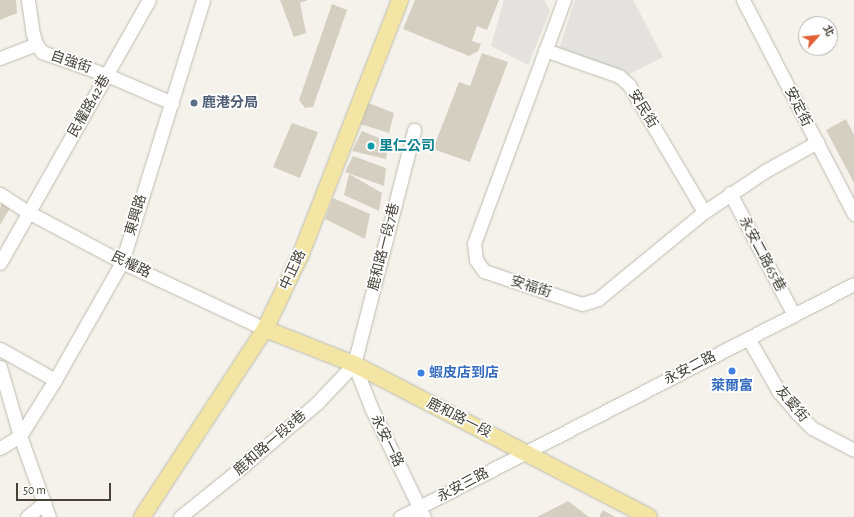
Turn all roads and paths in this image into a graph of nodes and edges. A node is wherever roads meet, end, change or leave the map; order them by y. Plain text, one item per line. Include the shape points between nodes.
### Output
1 (28, 0) edge
2 (149, 0) edge
3 (203, 0) edge
4 (400, 0) edge
5 (564, 0) edge
6 (743, 0) edge
7 (36, 44) junction
8 (545, 50) junction
9 (0, 58) edge
10 (107, 75) junction
11 (172, 103) junction
12 (414, 130) dead end
13 (817, 142) junction
14 (730, 193) junction
15 (0, 194) edge
16 (28, 212) junction
17 (704, 212) junction
18 (854, 214) edge
19 (122, 262) junction
20 (0, 263) edge
21 (854, 284) edge
22 (794, 315) junction
23 (265, 329) junction
24 (748, 338) junction
25 (0, 349) edge
26 (354, 364) junction
27 (0, 367) edge
28 (55, 380) junction
29 (20, 436) junction
30 (0, 448) edge
31 (854, 450) edge
32 (525, 452) junction
33 (45, 502) junction
34 (422, 512) edge
35 (27, 517) edge
36 (49, 517) edge
37 (142, 517) edge
38 (180, 517) edge
39 (400, 517) edge
40 (649, 517) edge

1 - 7 street, 自強街
2 - 10 street, 民權路42巷
3 - 11 street, 東興路
4 - 23 main road, 中正路 via 301,254
5 - 8 street, 安福街
6 - 13 street, 安定街
7 - 9 street
7 - 10 street, 自強街 via 42,52
8 - 17 street, 安民街 via 619,76 629,85
8 - 17 street, 安福街 via 474,244 476,260 484,271 582,304 598,299
10 - 11 street, 自強街
10 - 16 street, 民權路42巷
11 - 19 street, 東興路
12 - 26 street, 鹿和路一段7巷
13 - 14 street, 安福街
13 - 18 street, 安定街
14 - 17 street, 安福街
14 - 22 street, 永安二路65巷
15 - 16 street, 民權路
16 - 19 street, 民權路
16 - 20 street, 民權路42巷
19 - 23 street, 民權路
19 - 28 street, 東興路
21 - 22 street, 永安二路
22 - 24 street, 永安二路
23 - 26 main road, 鹿和路一段
23 - 37 main road, 中正路
24 - 31 street, 友愛街 via 779,392 797,414 812,428
24 - 32 street, 永安二路
25 - 28 street
26 - 32 main road, 鹿和路一段
26 - 34 street, 永安一路 via 372,410
26 - 38 street, 鹿和路一段8巷 via 317,403
27 - 29 street
28 - 29 street, 東興路
29 - 30 street, 東興路
29 - 33 street
32 - 34 street, 永安三路
32 - 40 main road, 鹿和路一段
33 - 35 street
33 - 36 street
34 - 39 street, 永安三路

